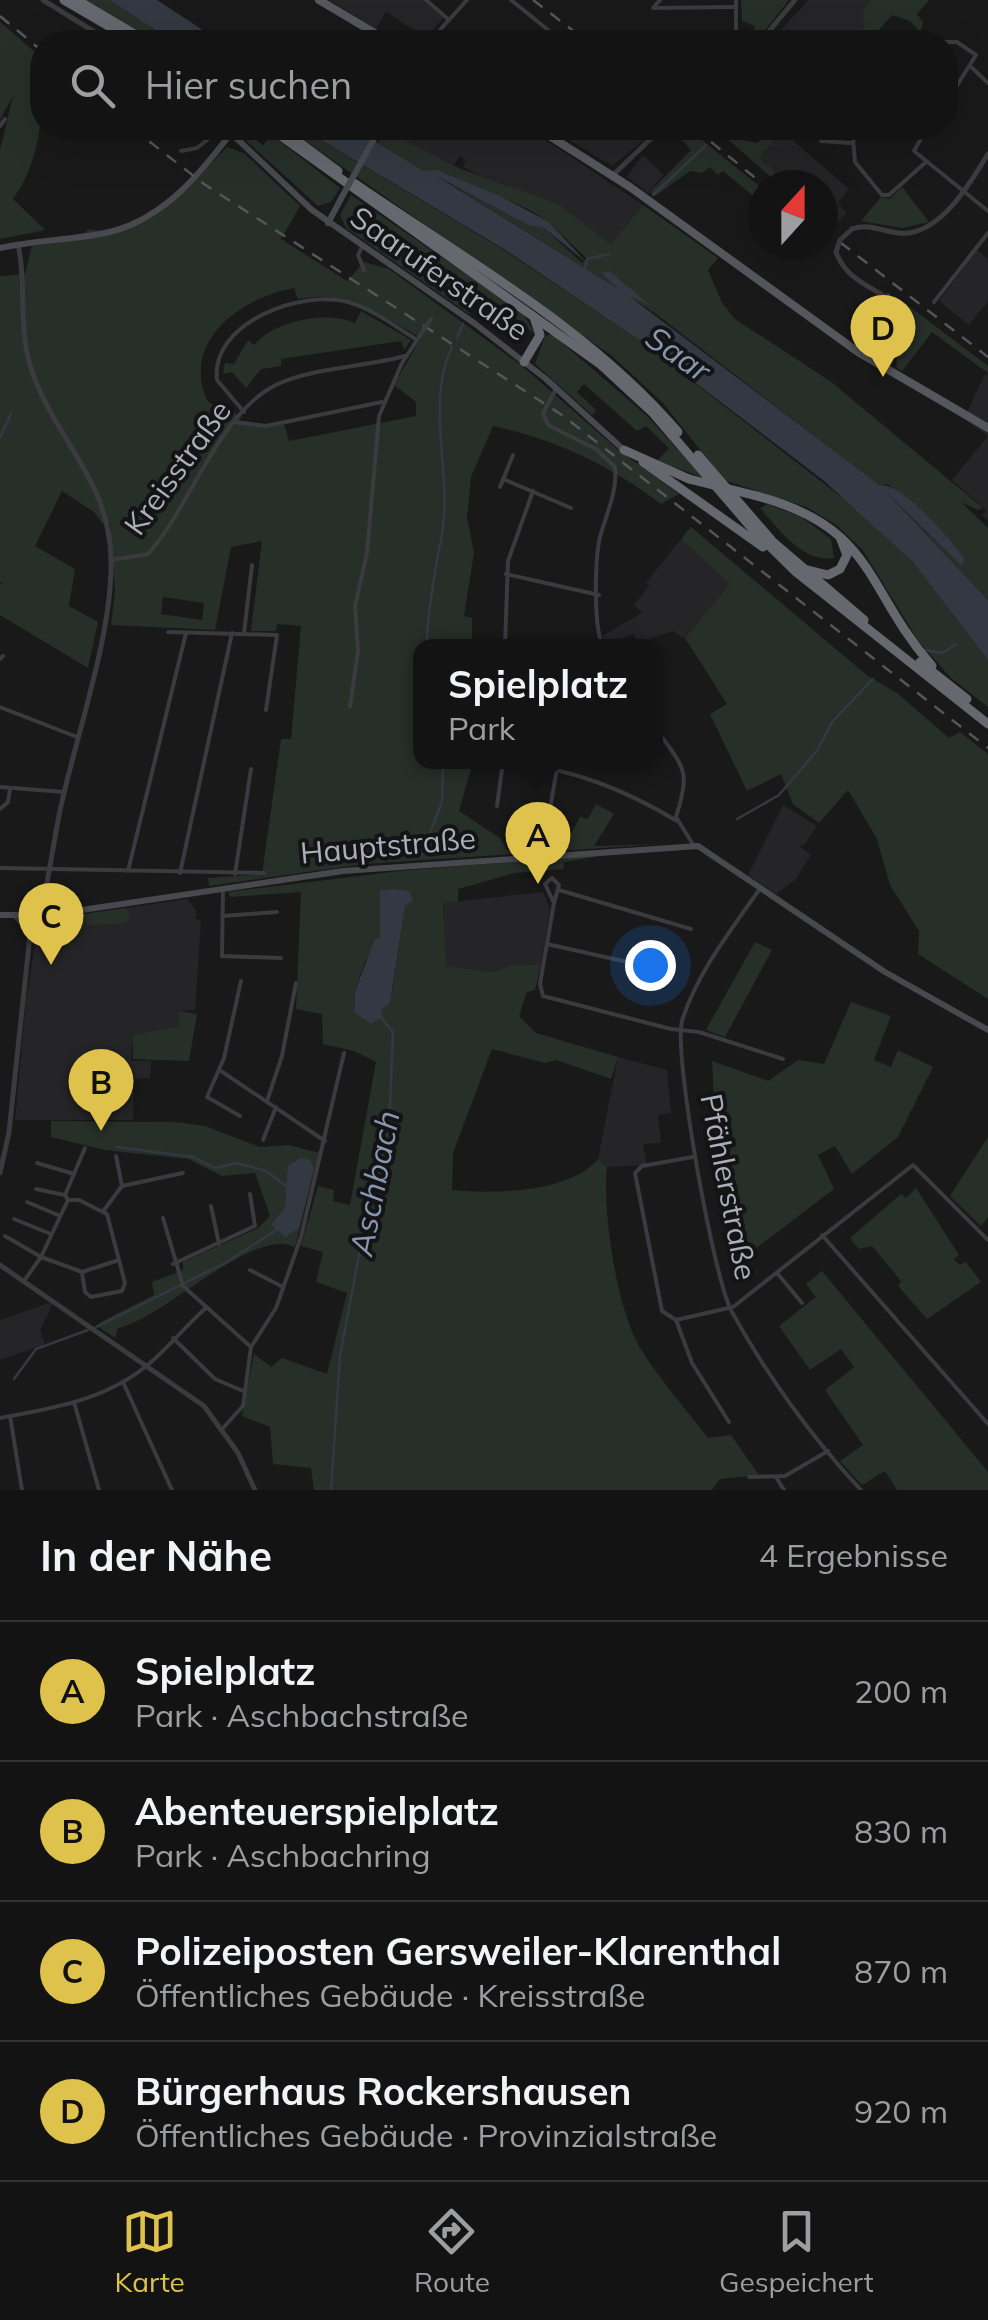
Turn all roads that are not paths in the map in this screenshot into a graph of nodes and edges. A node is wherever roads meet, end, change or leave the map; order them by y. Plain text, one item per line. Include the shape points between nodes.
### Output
1 (43, 0) edge
2 (64, 0) edge
3 (76, 0) edge
4 (319, 0) edge
5 (426, 0) edge
6 (467, 0) edge
7 (511, 0) edge
8 (662, 0) edge
9 (736, 0) edge
10 (795, 0) edge
11 (734, 7) junction
12 (668, 10) junction
13 (449, 20) junction
14 (92, 30) edge
15 (115, 30) edge
16 (128, 30) edge
17 (370, 30) edge
18 (440, 30) edge
19 (548, 30) edge
20 (735, 30) edge
21 (770, 30) edge
22 (958, 44) edge
23 (971, 67) junction
24 (988, 84) edge
25 (958, 85) edge
26 (5, 120) dead end
27 (0, 126) edge
28 (210, 140) edge
29 (221, 140) edge
30 (239, 140) edge
31 (287, 140) edge
32 (296, 140) edge
33 (373, 140) edge
34 (556, 140) edge
35 (650, 140) edge
36 (850, 140) edge
37 (919, 140) edge
38 (821, 141) dead end
39 (850, 143) junction
40 (197, 148) junction
41 (182, 151) dead end
42 (988, 154) edge
43 (211, 159) junction
44 (926, 162) junction
45 (616, 178) junction
46 (962, 190) junction
47 (342, 197) junction
48 (312, 210) junction
49 (988, 211) edge
50 (328, 222) junction
51 (988, 233) edge
52 (18, 244) junction
53 (362, 246) junction
54 (0, 248) edge
55 (364, 270) dead end
56 (479, 272) junction
57 (504, 289) junction
58 (888, 295) junction
59 (934, 302) dead end
60 (521, 304) junction
61 (871, 312) dead end
62 (431, 319) dead end
63 (419, 337) junction
64 (405, 356) junction
65 (524, 362) junction
66 (886, 369) junction
67 (556, 388) junction
68 (382, 402) junction
69 (244, 412) junction
70 (235, 422) junction
71 (988, 428) edge
72 (624, 450) joint
73 (513, 454) dead end
74 (643, 462) junction
75 (503, 479) junction
76 (500, 487) dead end
77 (533, 491) junction
78 (571, 508) dead end
79 (836, 531) junction
80 (111, 560) junction
81 (252, 565) dead end
82 (796, 567) junction
83 (506, 574) junction
84 (598, 595) junction
85 (168, 632) dead end
86 (186, 633) junction
87 (232, 633) junction
88 (244, 633) junction
89 (505, 639) edge
90 (600, 639) edge
91 (955, 690) junction
92 (0, 707) edge
93 (350, 707) dead end
94 (266, 710) dead end
95 (988, 716) edge
96 (988, 724) edge
97 (76, 737) junction
98 (663, 740) edge
99 (250, 768) dead end
100 (502, 769) edge
101 (557, 769) edge
102 (560, 769) edge
103 (0, 787) edge
104 (10, 788) junction
105 (64, 792) junction
106 (497, 806) dead end
107 (0, 810) edge
108 (677, 820) junction
109 (547, 827) dead end
110 (694, 846) junction
111 (0, 868) edge
112 (46, 868) junction
113 (128, 872) junction
114 (264, 872) dead end
115 (180, 874) junction
116 (235, 874) junction
117 (44, 883) junction
118 (223, 888) junction
119 (559, 890) junction
120 (760, 890) junction
121 (42, 898) junction
122 (554, 903) junction
123 (64, 912) junction
124 (278, 912) dead end
125 (0, 915) edge
126 (15, 916) junction
127 (36, 916) junction
128 (223, 916) junction
129 (691, 929) dead end
130 (31, 938) junction
131 (547, 944) junction
132 (281, 958) dead end
133 (672, 972) dead end
134 (241, 981) dead end
135 (296, 983) dead end
136 (680, 1030) junction
137 (988, 1030) edge
138 (344, 1053) dead end
139 (783, 1059) dead end
140 (220, 1070) junction
141 (267, 1101) junction
142 (276, 1107) junction
143 (240, 1116) dead end
144 (263, 1140) dead end
145 (325, 1141) junction
146 (85, 1148) dead end
147 (116, 1156) dead end
148 (696, 1156) junction
149 (37, 1162) dead end
150 (0, 1173) edge
151 (183, 1173) dead end
152 (74, 1174) junction
153 (122, 1186) junction
154 (36, 1190) dead end
155 (250, 1194) dead end
156 (67, 1198) junction
157 (27, 1202) dead end
158 (210, 1206) dead end
159 (104, 1210) junction
160 (58, 1215) junction
161 (163, 1218) dead end
162 (14, 1219) dead end
163 (51, 1234) junction
164 (822, 1235) junction
165 (6, 1236) dead end
166 (988, 1240) edge
167 (219, 1244) junction
168 (41, 1257) junction
169 (119, 1260) junction
170 (0, 1264) edge
171 (174, 1266) junction
172 (250, 1270) dead end
173 (82, 1272) junction
174 (777, 1273) junction
175 (24, 1281) junction
176 (283, 1288) junction
177 (802, 1303) dead end
178 (207, 1307) junction
179 (730, 1308) junction
180 (676, 1320) junction
181 (172, 1338) junction
182 (251, 1347) junction
183 (148, 1366) junction
184 (123, 1382) junction
185 (244, 1391) junction
186 (74, 1402) junction
187 (10, 1416) junction
188 (0, 1418) edge
189 (729, 1422) dead end
190 (988, 1424) edge
191 (223, 1428) junction
192 (828, 1451) junction
193 (748, 1477) dead end
194 (776, 1477) junction
195 (22, 1490) edge
196 (99, 1490) edge
197 (172, 1490) edge
198 (255, 1490) edge
199 (784, 1490) edge
200 (861, 1490) edge

1 - 14 street
2 - 15 highway
3 - 16 highway
4 - 17 main road
5 - 13 street
6 - 13 street
7 - 19 street
8 - 12 street
8 - 12 street via 654,8
9 - 11 street
10 - 21 street
11 - 12 street
11 - 20 street
13 - 18 street
22 - 23 street via 976,55
23 - 24 street
23 - 25 street
26 - 27 street
28 - 40 street
29 - 43 main road
30 - 48 main road, Saaruferstraße
31 - 56 highway
32 - 56 highway
33 - 47 main road, bridge
34 - 45 main road
35 - 45 street
36 - 39 street
37 - 44 street via 913,148
38 - 39 street
39 - 44 street via 867,181 882,195
40 - 41 street
40 - 43 street
42 - 46 street
43 - 52 main road via 172,200 122,228
44 - 46 street
45 - 66 main road
46 - 49 street
46 - 58 street, bridge via 920,231 863,226 840,240 836,252 844,267
47 - 48 main road via 323,211
47 - 50 main road
48 - 50 main road, Saaruferstraße
50 - 53 main road, Saaruferstraße
51 - 59 street
52 - 54 main road
52 - 80 street, Kreisstraße via 20,312 31,367 99,494
53 - 55 street
53 - 65 main road, Saaruferstraße
56 - 57 highway
57 - 60 highway
57 - 82 highway via 624,376
58 - 61 street
58 - 66 street via 904,326
60 - 65 highway via 540,335
60 - 82 highway via 630,390 755,532
62 - 63 street, bridge
63 - 64 street
63 - 69 street via 338,300 278,310 238,329 219,357 217,380
64 - 68 street
64 - 69 street, Kreisstraße via 279,383
65 - 67 main road, Saaruferstraße
66 - 71 main road
67 - 72 main road, Saaruferstraße
67 - 84 street via 545,421 616,468 598,542
68 - 70 street via 266,426
68 - 93 street via 368,553 355,606 358,651
69 - 70 street, Kreisstraße
70 - 80 street, Kreisstraße via 148,554
72 - 74 highway
73 - 75 street
74 - 79 highway, bridge via 802,511
74 - 82 highway
75 - 76 street
75 - 77 street
77 - 78 street
77 - 83 street
79 - 82 highway via 846,550 838,571 819,575
79 - 91 highway via 872,569 912,641
80 - 97 street, Kreisstraße via 108,603
81 - 88 street
82 - 91 highway
82 - 96 highway
83 - 84 street
83 - 89 street
84 - 90 street
85 - 86 street
86 - 87 street
86 - 113 street
87 - 88 street
87 - 115 street
88 - 94 street via 276,635
91 - 95 highway
92 - 97 street
97 - 105 street, Kreisstraße
98 - 108 street via 687,780
99 - 116 street
100 - 106 street
101 - 109 street
102 - 108 street via 640,798
103 - 104 street
104 - 105 street
104 - 107 street
105 - 112 street, Kreisstraße
108 - 110 street
110 - 118 main road, Hauptstraße via 343,871
110 - 120 main road
111 - 112 street
112 - 113 street
112 - 117 street, Kreisstraße
113 - 115 street
114 - 116 street
115 - 116 street
117 - 121 street, Kreisstraße
117 - 127 street, Kreisstraße
118 - 123 main road, Hauptstraße
118 - 128 street
119 - 122 street
119 - 122 street via 555,879 546,881
119 - 129 street
120 - 136 street via 712,959
120 - 137 main road
121 - 123 street
121 - 127 street, Kreisstraße
122 - 131 street
123 - 127 main road, Hauptstraße
124 - 128 street
125 - 126 main road, Hauptstraße
126 - 127 main road, Hauptstraße
126 - 130 street
127 - 130 street, Kreisstraße
128 - 132 street via 225,958
130 - 150 street, Kreisstraße
131 - 133 street
131 - 136 street via 543,996
134 - 140 street
135 - 141 street
136 - 139 street
136 - 148 street, Pfählerstraße
138 - 145 street
140 - 141 street
140 - 143 street via 207,1097
141 - 142 street
142 - 144 street
142 - 145 street
145 - 176 street
146 - 152 street
147 - 153 street
148 - 179 street, Pfählerstraße
148 - 180 street via 635,1172 662,1310
149 - 152 street
151 - 153 street
152 - 156 street
153 - 159 street
154 - 156 street
155 - 167 street via 255,1226
156 - 159 street
156 - 160 street
157 - 160 street
158 - 167 street
159 - 169 street
160 - 163 street
161 - 171 street
162 - 163 street
163 - 168 street
164 - 166 street via 913,1165
164 - 174 street
164 - 190 street
165 - 168 street
167 - 171 street
168 - 173 street
168 - 175 street
169 - 173 street
169 - 173 street via 122,1291 88,1295
170 - 175 street
171 - 178 street via 187,1291
172 - 176 street
174 - 177 street
174 - 179 street
175 - 183 street
176 - 182 street
178 - 181 street
178 - 182 street
179 - 180 street
179 - 192 street, Pfählerstraße
180 - 189 street via 692,1363
181 - 183 street
181 - 185 street via 215,1379
182 - 185 street
183 - 184 street
183 - 191 street
184 - 186 street
184 - 197 street
185 - 191 street via 240,1414
186 - 187 street
186 - 196 street
187 - 188 street
187 - 195 street
191 - 198 street
192 - 194 street
192 - 200 street, Pfählerstraße
193 - 194 street
194 - 199 street

